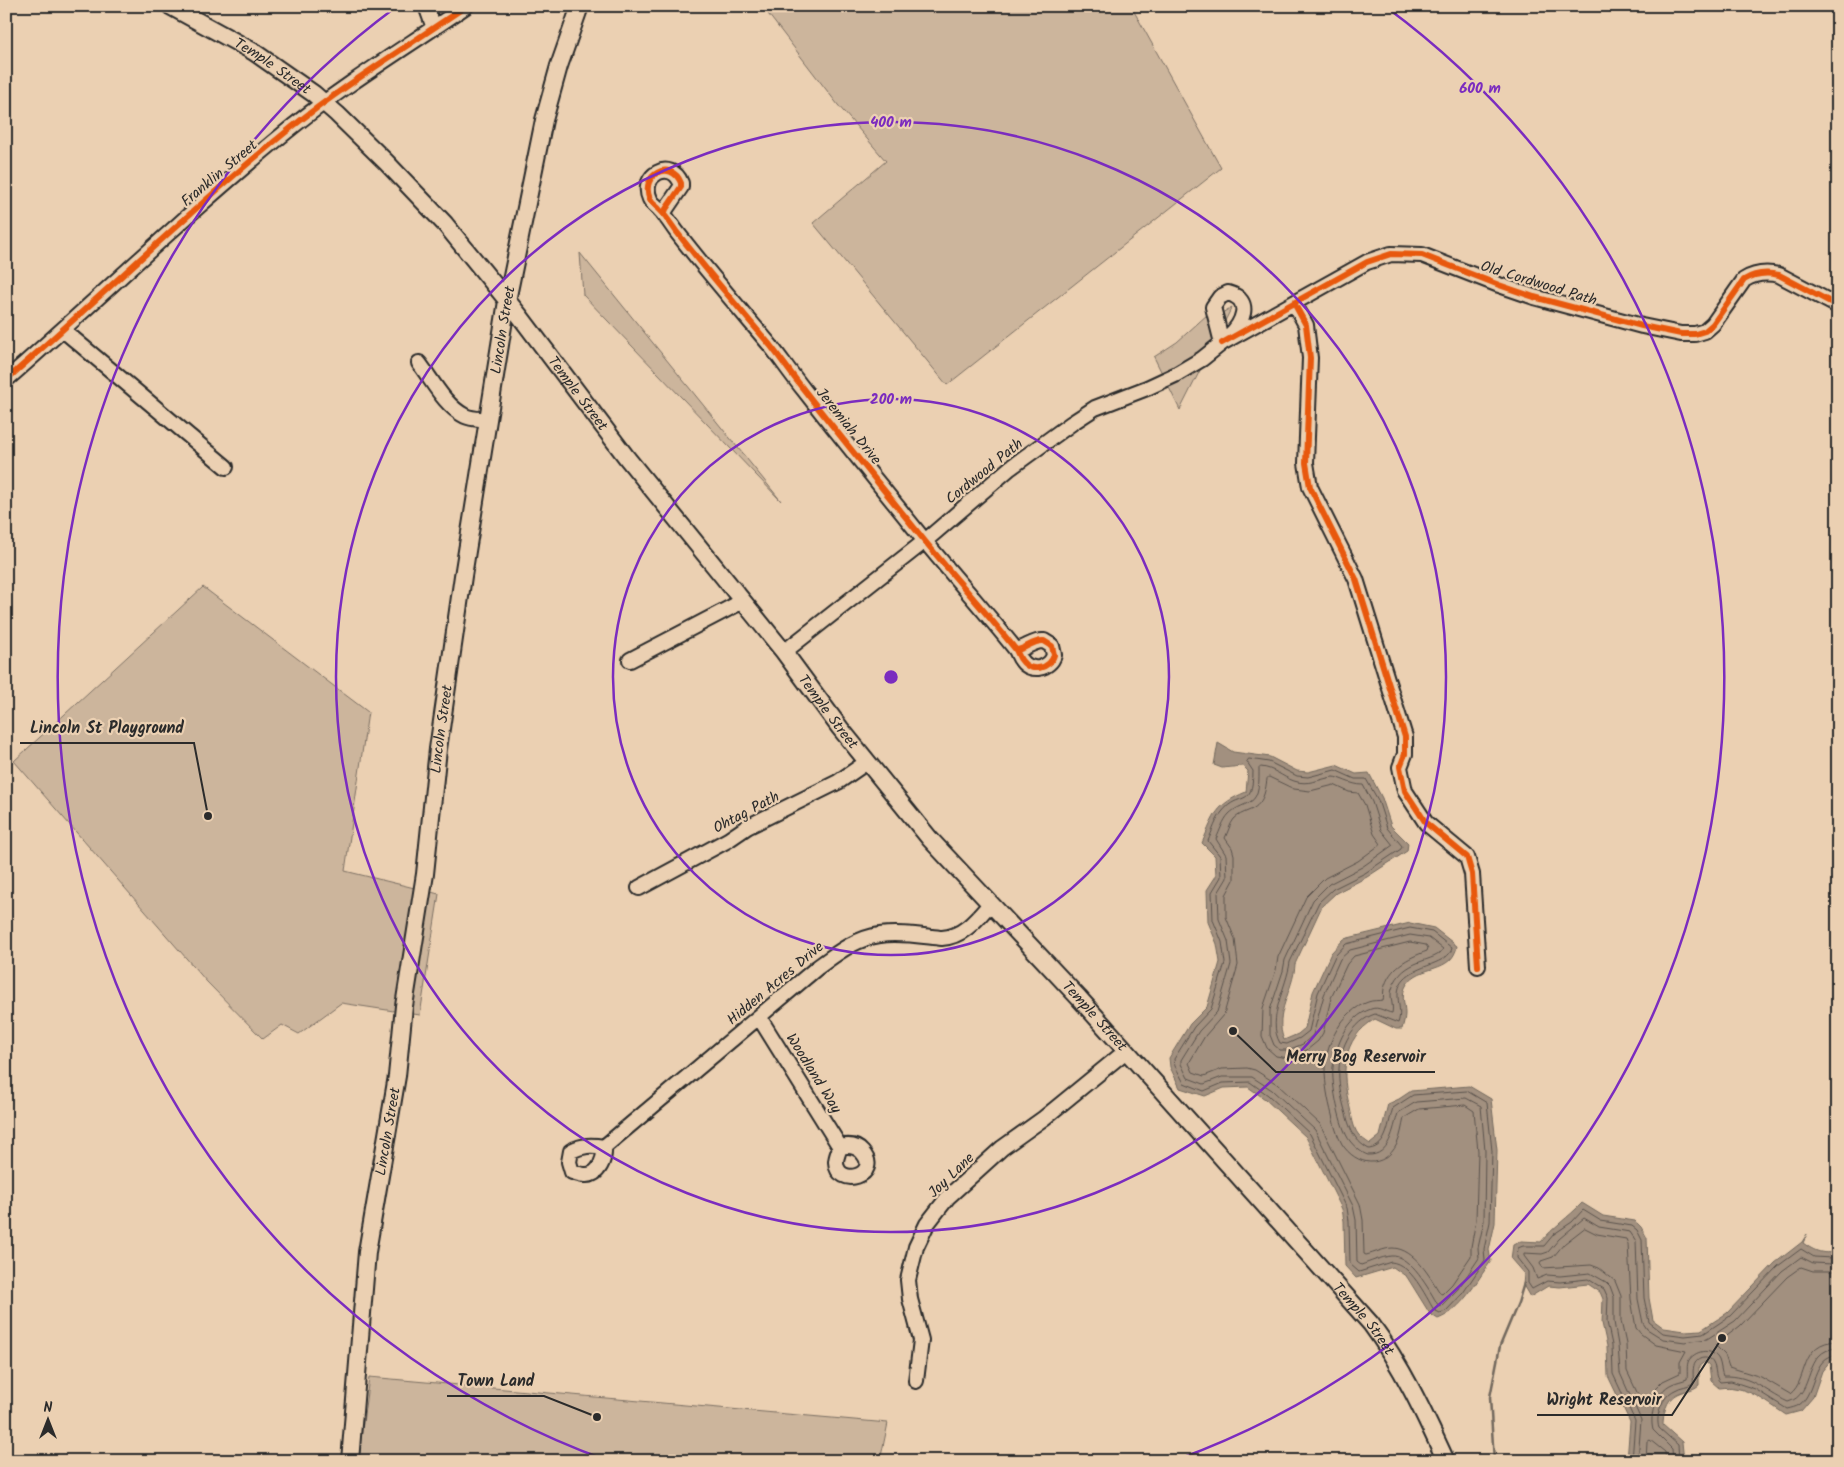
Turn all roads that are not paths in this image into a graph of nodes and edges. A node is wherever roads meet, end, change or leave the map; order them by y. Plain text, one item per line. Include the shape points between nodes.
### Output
1 (170, 6) edge
2 (426, 6) edge
3 (466, 6) edge
4 (580, 6) edge
5 (434, 28) junction
6 (325, 103) junction
7 (664, 215) dead end
8 (507, 301) junction
9 (1294, 303) junction
10 (1838, 306) edge
11 (63, 330) junction
12 (1222, 343) joint
13 (419, 362) dead end
14 (6, 380) edge
15 (488, 420) junction
16 (226, 467) dead end
17 (925, 541) junction
18 (743, 601) junction
19 (1016, 650) dead end
20 (784, 652) junction
21 (630, 660) dead end
22 (867, 762) junction
23 (639, 888) dead end
24 (990, 904) junction
25 (1478, 966) dead end
26 (760, 1017) junction
27 (1126, 1051) junction
28 (604, 1147) dead end
29 (840, 1147) dead end
30 (916, 1381) dead end
31 (350, 1461) edge
32 (1446, 1461) edge

1 - 6 main road, Temple Street via 254,52
2 - 5 street
3 - 5 street, Franklin Street
4 - 8 main road, Lincoln Street via 547,107
5 - 6 street, Franklin Street
6 - 8 main road, Temple Street via 445,224
6 - 11 street, Franklin Street via 197,208
7 - 17 street, Jeremiah Drive
8 - 15 main road, Lincoln Street
8 - 18 main road, Temple Street via 627,458
9 - 10 street, Old Cordwood Path via 1376,258 1405,253 1422,255 1534,296 1681,334 1705,331 1744,280 1760,274 1779,275
9 - 12 street, Old Cordwood Path
9 - 25 street via 1306,325 1310,358 1306,463 1310,487 1356,579 1405,737 1405,754 1400,767 1405,791 1426,823 1467,857 1472,874
11 - 14 street, Franklin Street
11 - 16 street
12 - 17 street, Cordwood Path via 1175,376 1095,408 1072,422 1010,468
13 - 15 street via 452,406 466,416
15 - 31 main road, Lincoln Street via 438,749 425,874 404,1006 397,1076 367,1252
17 - 19 street, Jeremiah Drive
17 - 20 street, Cordwood Path
18 - 20 main road, Temple Street
18 - 21 street
20 - 22 main road, Temple Street
22 - 23 street, Ohtag Path via 838,782 747,827
22 - 24 main road, Temple Street via 930,839
24 - 26 street, Hidden Acres Drive via 972,924 952,936 881,934 852,945 818,967
24 - 27 main road, Temple Street
26 - 28 street, Hidden Acres Drive
26 - 29 street, Woodland Way
27 - 30 street, Joy Lane via 1002,1148 948,1197 927,1224 916,1247 908,1280 921,1340
27 - 32 main road, Temple Street via 1371,1324 1389,1348

